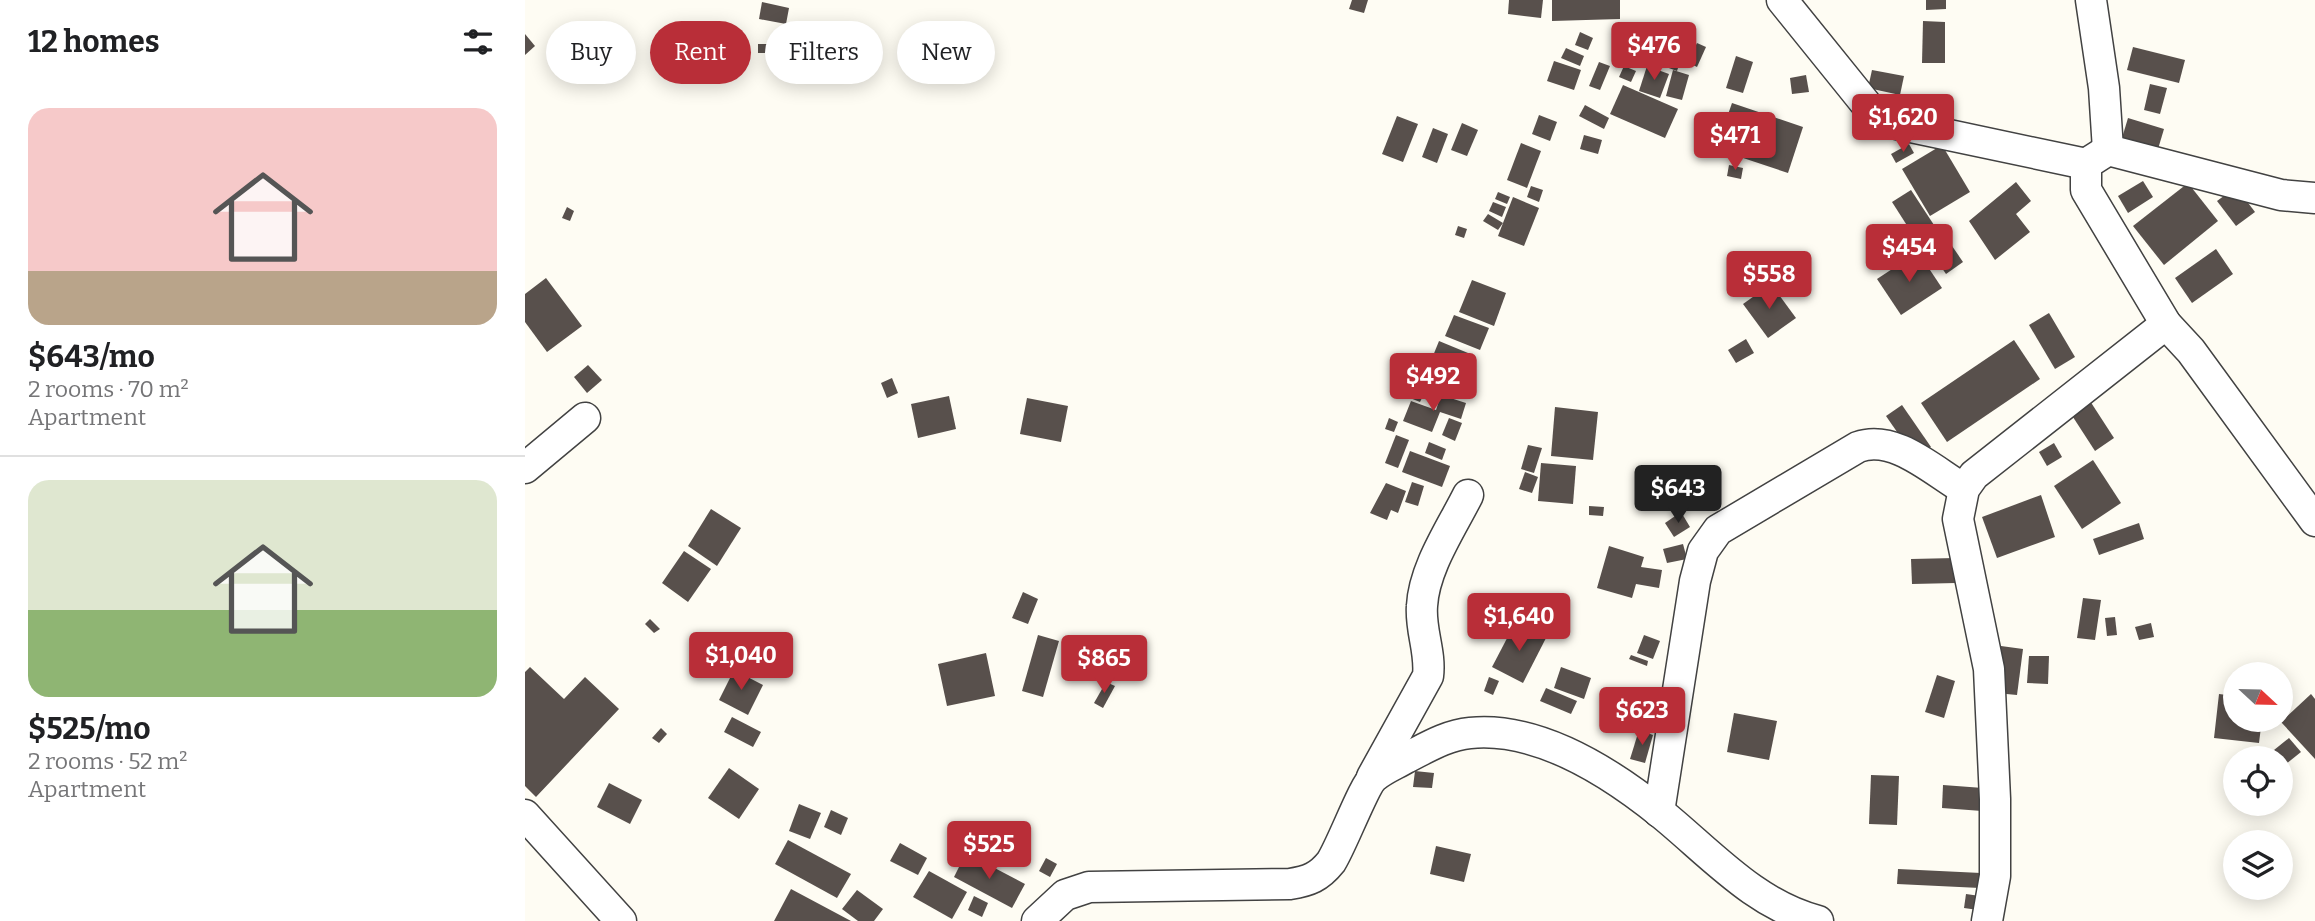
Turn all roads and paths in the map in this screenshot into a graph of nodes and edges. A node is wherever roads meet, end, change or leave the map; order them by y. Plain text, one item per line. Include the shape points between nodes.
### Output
1 (1782, 0) edge
2 (2091, 0) edge
3 (2097, 157) junction
4 (2315, 198) edge
5 (2167, 324) junction
6 (585, 418) dead end
7 (525, 468) edge
8 (1963, 489) junction
9 (1468, 495) dead end
10 (2315, 521) edge
11 (1372, 778) junction
12 (1659, 812) junction
13 (525, 815) edge
14 (621, 921) edge
15 (1037, 921) edge
16 (1818, 921) edge
17 (1987, 921) edge

1 - 3 street via 1874,114 1897,124
2 - 3 street via 2104,88
3 - 4 street
3 - 5 street via 2086,190
5 - 8 street via 1974,475
5 - 10 street
6 - 7 street
8 - 12 street via 1898,449 1871,443 1718,530 1703,551 1695,581
8 - 17 street via 1958,519 1989,670 1995,876
9 - 11 street via 1438,554 1422,605 1430,658 1428,676
11 - 12 street via 1433,743 1470,733 1511,736 1545,743 1588,764
11 - 15 street via 1343,843 1322,873 1308,881 1089,887 1065,895
12 - 16 street via 1756,893
13 - 14 street

